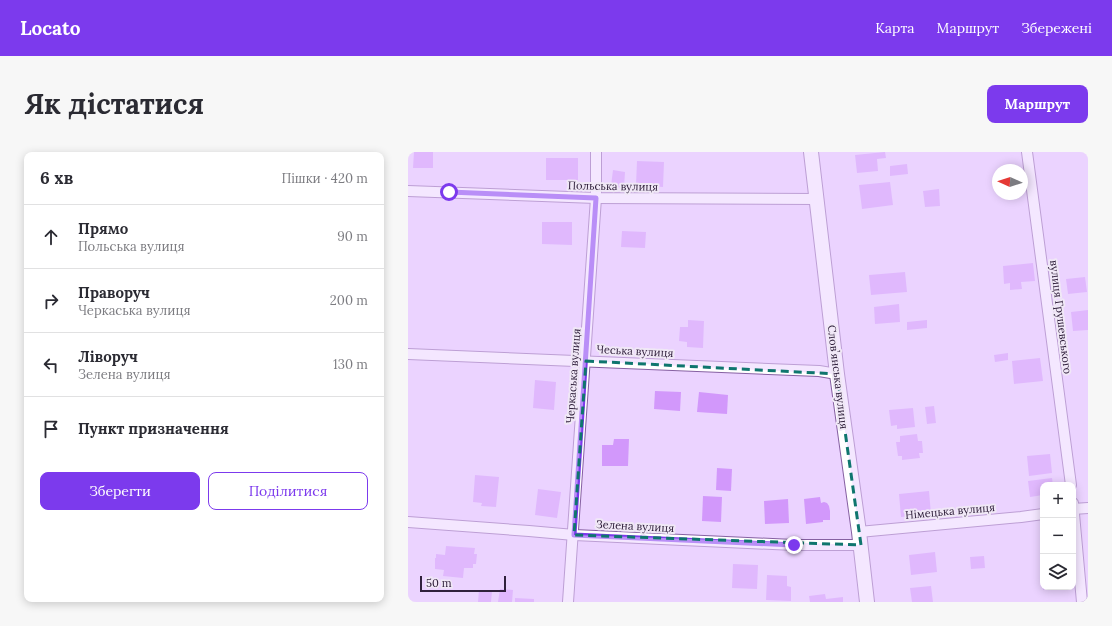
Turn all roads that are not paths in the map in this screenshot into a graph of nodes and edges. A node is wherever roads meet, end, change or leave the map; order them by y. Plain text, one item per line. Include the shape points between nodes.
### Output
1 (596, 152) edge
2 (811, 152) edge
3 (1028, 152) edge
4 (408, 192) edge
5 (596, 198) junction
6 (817, 199) junction
7 (408, 354) edge
8 (586, 361) junction
9 (837, 374) junction
10 (1071, 482) edge
11 (1076, 507) edge
12 (1088, 508) edge
13 (1040, 514) edge
14 (1074, 518) edge
15 (408, 522) edge
16 (574, 535) junction
17 (860, 538) junction
18 (568, 602) edge
19 (867, 602) edge
20 (1082, 602) edge

1 - 5 street, Черкаська вулиця
2 - 6 street, Словʼянська вулиця
3 - 10 street, вулиця Грушевського
4 - 5 street, Польська вулиця
5 - 6 street, Польська вулиця
5 - 8 street, Черкаська вулиця
6 - 9 street, Словʼянська вулиця
7 - 8 street, Чеська вулиця
8 - 9 street, Чеська вулиця
8 - 16 street, Черкаська вулиця
9 - 17 street, Словʼянська вулиця
11 - 12 street
13 - 17 street, Німецька вулиця
14 - 20 street
15 - 16 street, Зелена вулиця
16 - 17 street, Зелена вулиця via 794,545
16 - 18 street, Черкаська вулиця
17 - 19 street, Словʼянська вулиця

